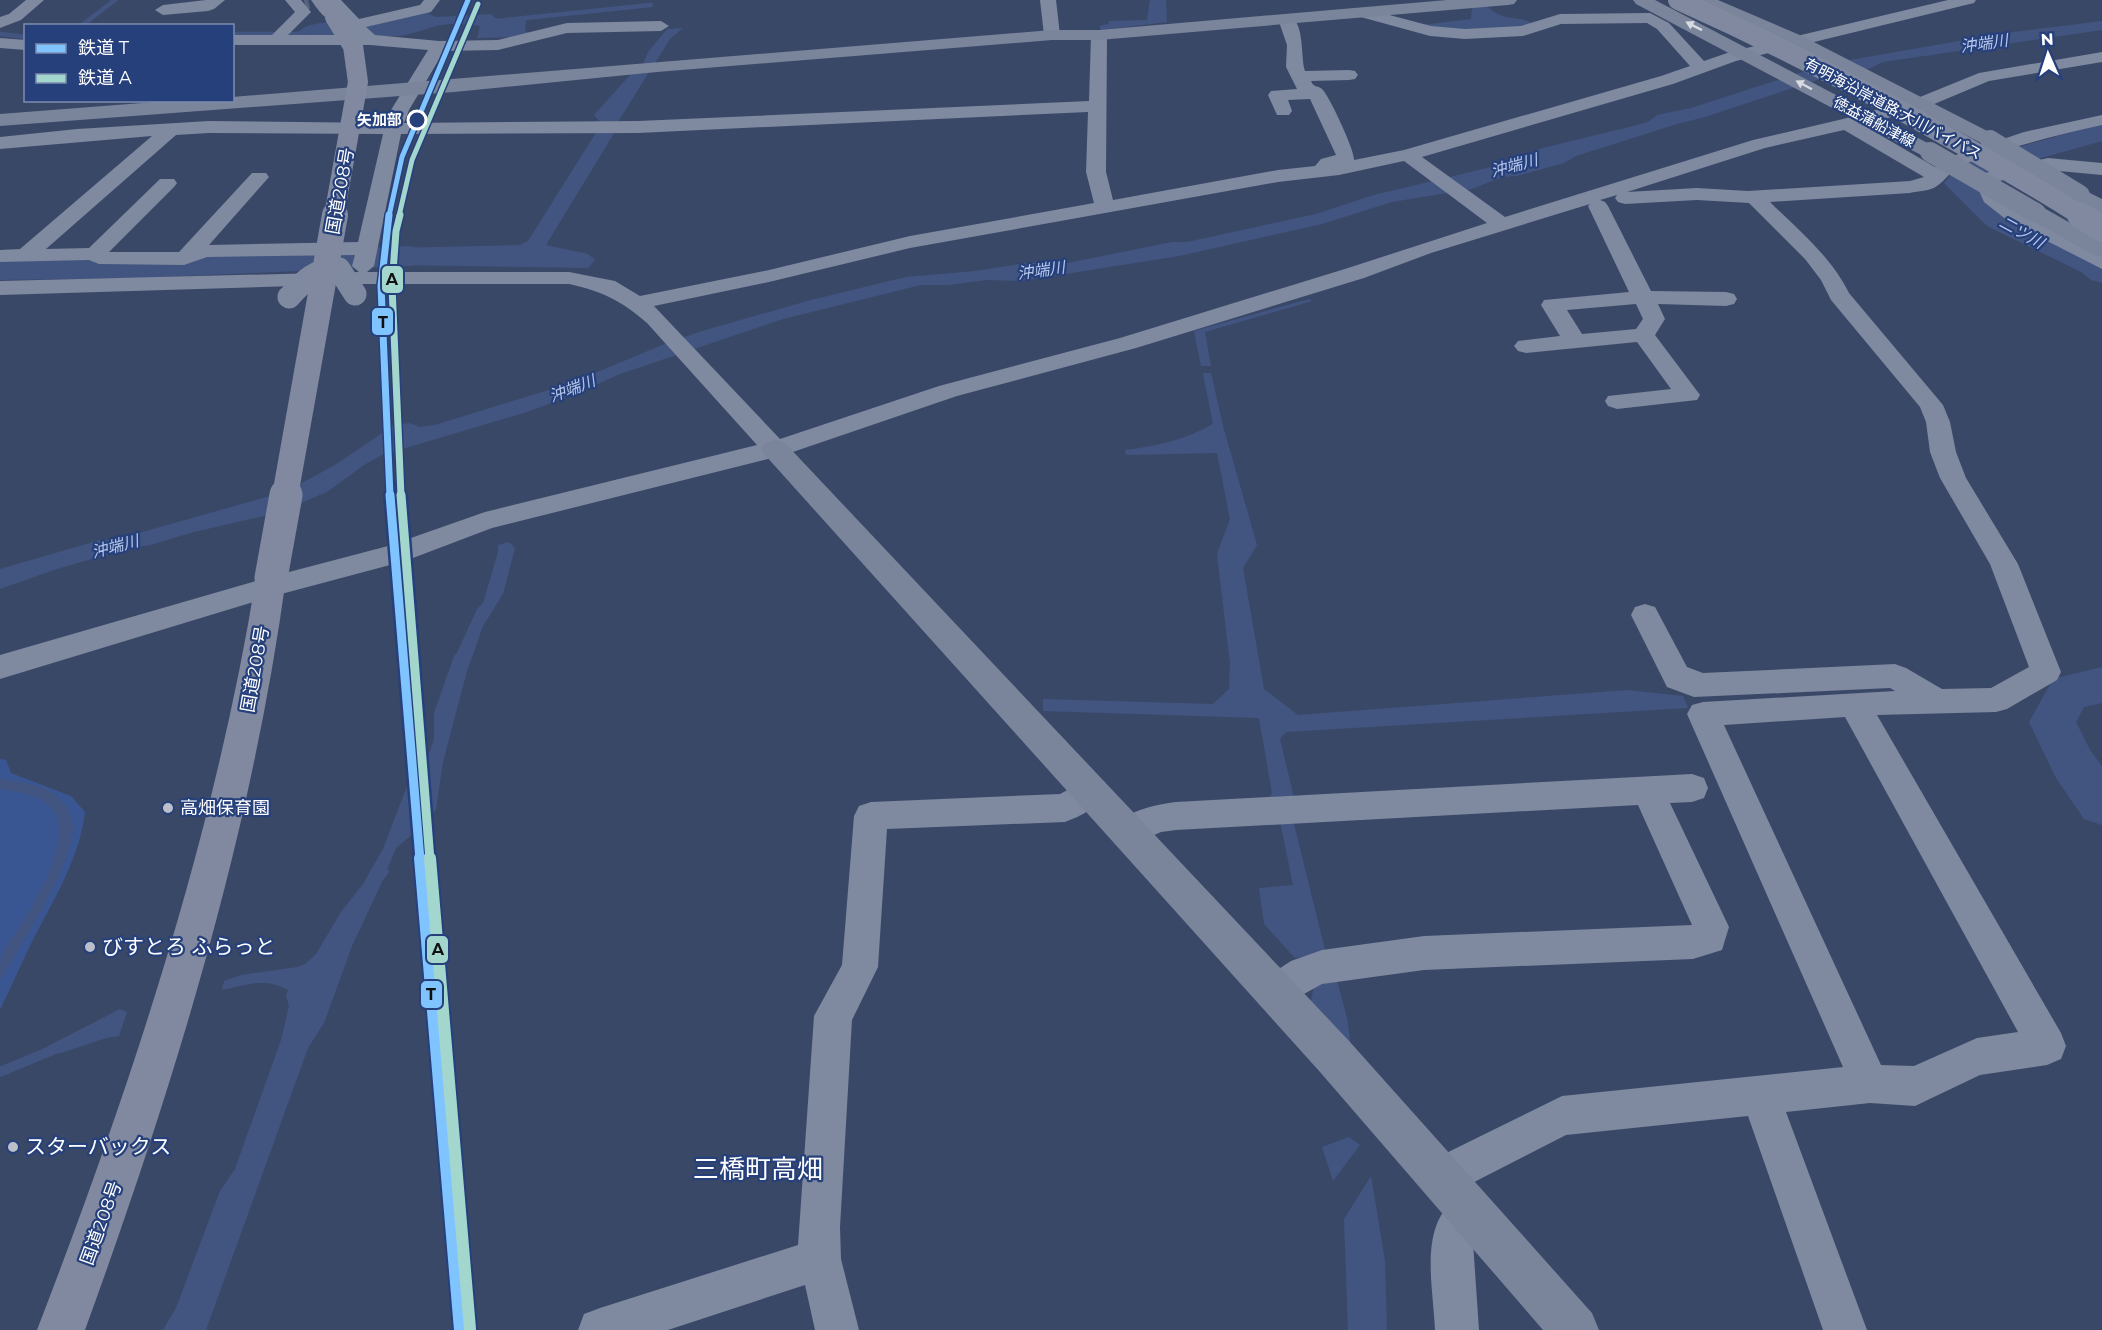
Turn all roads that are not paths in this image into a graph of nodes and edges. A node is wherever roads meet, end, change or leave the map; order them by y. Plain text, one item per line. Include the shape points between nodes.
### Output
1 (217, 0) edge
2 (432, 0) edge
3 (1048, 0) edge
4 (1295, 0) edge
5 (1508, 0) edge
6 (1642, 0) edge
7 (1678, 0) edge
8 (1687, 0) edge
9 (1703, 0) edge
10 (1968, 0) edge
11 (35, 1) edge
12 (298, 1) edge
13 (11, 2) dead end
14 (163, 10) dead end
15 (1363, 13) junction
16 (1296, 18) junction
17 (348, 20) edge
18 (0, 23) edge
19 (661, 26) dead end
20 (251, 28) dead end
21 (286, 30) junction
22 (1053, 35) junction
23 (1099, 35) junction
24 (234, 40) edge
25 (1801, 42) junction
26 (0, 43) edge
27 (24, 45) edge
28 (439, 46) junction
29 (1747, 54) junction
30 (2102, 57) edge
31 (1341, 58) dead end
32 (1701, 69) junction
33 (1349, 75) junction
34 (1299, 76) junction
35 (412, 87) junction
36 (1357, 91) dead end
37 (1316, 93) junction
38 (1914, 99) junction
39 (234, 101) edge
40 (225, 102) edge
41 (1098, 106) junction
42 (1283, 111) dead end
43 (1857, 118) junction
44 (0, 120) edge
45 (2102, 120) edge
46 (393, 129) junction
47 (169, 131) junction
48 (2031, 136) junction
49 (19, 142) junction
50 (0, 143) edge
51 (0, 155) edge
52 (1411, 157) junction
53 (2068, 167) junction
54 (2102, 169) edge
55 (1322, 170) junction
56 (1936, 176) junction
57 (259, 177) dead end
58 (167, 183) dead end
59 (2091, 193) edge
60 (1755, 197) junction
61 (1598, 206) junction
62 (1105, 207) junction
63 (2102, 208) edge
64 (1498, 222) junction
65 (2102, 223) edge
66 (2102, 229) edge
67 (366, 248) junction
68 (2102, 250) edge
69 (95, 254) junction
70 (26, 255) junction
71 (0, 256) edge
72 (184, 258) junction
73 (2102, 263) edge
74 (326, 269) junction
75 (359, 281) junction
76 (165, 283) junction
77 (1312, 286) junction
78 (0, 288) edge
79 (289, 297) dead end
80 (1643, 297) junction
81 (1726, 299) dead end
82 (646, 311) junction
83 (1643, 335) junction
84 (1575, 342) junction
85 (1526, 345) dead end
86 (1617, 401) dead end
87 (772, 445) junction
88 (270, 583) junction
89 (1645, 615) dead end
90 (0, 668) edge
91 (1938, 702) junction
92 (1854, 704) junction
93 (1692, 788) dead end
94 (1092, 791) junction
95 (1648, 791) junction
96 (1129, 832) junction
97 (1275, 992) junction
98 (1870, 1084) junction
99 (1760, 1095) junction
100 (1441, 1178) junction
101 (1471, 1211) junction
102 (820, 1259) junction
103 (61, 1330) edge
104 (600, 1330) edge
105 (837, 1330) edge
106 (1457, 1330) edge
107 (1575, 1330) edge
108 (1845, 1330) edge

1 - 14 street via 208,6
2 - 17 street via 421,10
3 - 22 street
4 - 16 street
5 - 15 street
29 -> 6 street, 徳益蒲船津線
7 - 66 highway, 有明海沿岸道路;大川バイパス, bridge via 1862,90 1958,142
8 - 65 highway, 有明海沿岸道路;大川バイパス, bridge via 1869,88
9 - 25 street
10 - 25 street
11 - 13 street
11 - 18 street
12 - 21 street via 303,12
15 - 16 street
15 - 32 street via 1430,31 1465,33 1523,31 1560,19 1650,18 1663,26
16 - 23 street
16 - 34 street via 1295,67
17 - 21 street via 294,42
17 - 28 street
17 - 74 highway, 国道208号, bridge via 358,81
19 - 28 street via 567,28 498,45
20 - 21 street
21 - 24 street
22 - 23 street
22 - 35 street
23 - 41 street
25 - 29 street
25 - 38 street
26 - 27 street
28 - 35 street
29 - 32 street
43 -> 29 street, 徳益蒲船津線
30 - 38 street via 1985,77
31 - 33 street
32 - 52 street
33 - 34 street
33 - 36 street
34 - 37 street via 1306,90
35 - 39 street
35 - 46 street
37 - 42 street via 1277,95
37 - 55 street via 1346,158
38 - 43 street
38 - 59 street, bridge
40 - 44 street
41 - 46 street via 638,127
41 - 62 street via 1096,172
43 - 56 street
43 - 64 street
43 - 68 street, 徳益蒲船津線, bridge via 1930,152
45 - 48 street
46 - 47 street via 209,127
46 - 67 street
47 - 49 street
47 - 70 street
48 - 53 street via 2058,154
48 - 56 street via 1951,163
49 - 50 street
49 - 51 street
52 - 55 street
52 - 64 street
53 - 54 street
53 - 59 street
53 - 73 street via 2048,164 1984,179 1991,198 2015,217
55 - 62 street
56 - 60 street via 1929,183 1910,187
57 - 72 street
58 - 69 street
59 - 63 street
60 - 61 street via 1697,194 1622,198
60 - 91 street via 1812,251 1839,295 1931,405 1953,478 2004,564 2046,672 1996,700
61 - 77 street via 1550,219 1530,234 1484,244 1389,276 1336,289
61 - 80 street
62 - 82 street via 910,242
64 - 77 street
67 - 72 street via 205,251
67 - 75 street
69 - 70 street
69 - 72 street via 99,258
70 - 71 street
72 - 76 street
74 - 75 street, bridge via 339,269
74 - 79 street, bridge via 314,272
74 - 88 highway, 国道208号, bridge
75 - 76 street
75 - 82 street via 569,278 607,286
76 - 78 street
77 - 87 street
80 - 81 street
80 - 83 street via 1654,319
80 - 84 street via 1552,305
82 - 87 street
83 - 84 street
83 - 86 street via 1688,395
84 - 85 street
87 - 88 street via 485,521 395,554
87 - 94 street
88 - 90 street
88 - 103 highway, 国道208号 via 237,767 213,868 117,1181
89 - 91 street via 1678,680 1691,679 1694,685 1895,676
91 - 92 street
92 - 98 street via 1703,714
92 - 98 street via 2047,1046 1977,1058 1915,1086
93 - 95 street
94 - 96 street
94 - 102 street via 1065,808 872,816 860,966 833,1016
95 - 96 street via 1176,816 1156,819
95 - 97 street via 1710,927 1709,938 1693,942 1443,951 1340,963 1304,973
96 - 97 street
97 - 100 street
98 - 99 street
99 - 100 street via 1562,1116
99 - 108 street
100 - 101 street
101 - 106 street via 1456,1225 1452,1242
101 - 107 street
102 - 104 street
102 - 105 street

